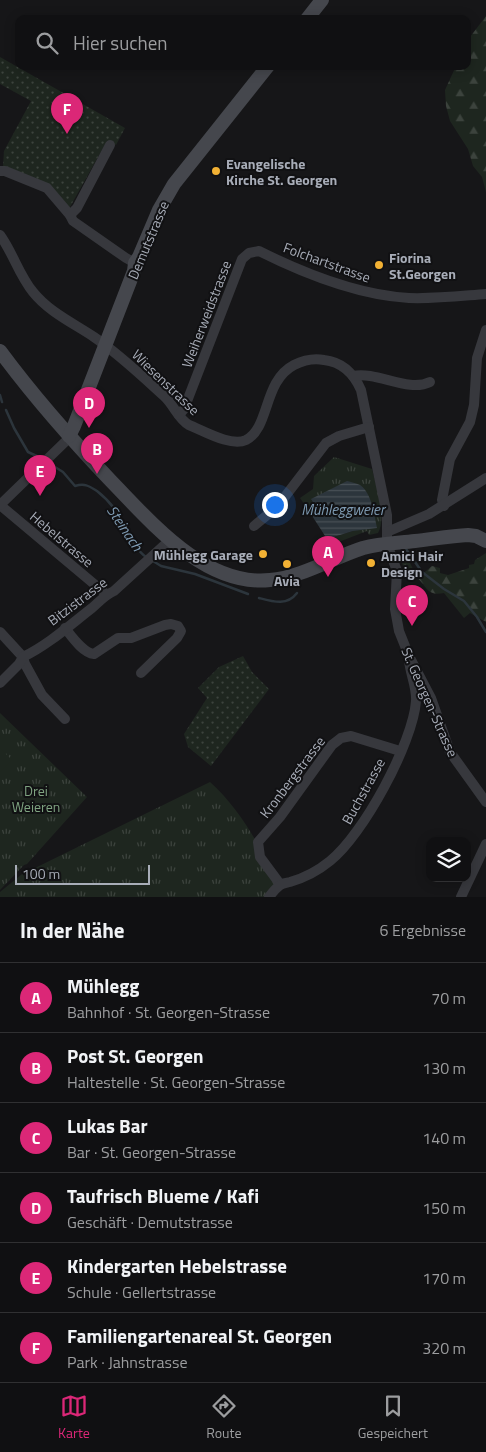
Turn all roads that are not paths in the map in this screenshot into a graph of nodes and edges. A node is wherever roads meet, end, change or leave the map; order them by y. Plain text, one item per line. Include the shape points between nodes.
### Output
1 (322, 0) edge
2 (310, 15) edge
3 (265, 70) edge
4 (110, 145) dead end
5 (0, 171) edge
6 (70, 215) junction
7 (0, 235) edge
8 (249, 253) joint
9 (135, 263) junction
10 (486, 294) edge
11 (486, 330) edge
12 (105, 346) junction
13 (0, 351) edge
14 (353, 376) junction
15 (430, 382) dead end
16 (179, 415) junction
17 (369, 427) junction
18 (68, 436) junction
19 (486, 478) edge
20 (0, 505) edge
21 (444, 506) junction
22 (254, 526) dead end
23 (387, 538) junction
24 (170, 540) junction
25 (486, 541) edge
26 (106, 594) junction
27 (65, 628) junction
28 (0, 632) edge
29 (409, 656) junction
30 (23, 657) junction
31 (141, 673) dead end
32 (0, 683) edge
33 (65, 719) dead end
34 (400, 751) junction
35 (486, 802) edge
36 (486, 844) edge
37 (280, 884) junction
38 (269, 897) edge
39 (461, 897) edge

1 - 2 street
3 - 9 street, Demutstrasse via 174,184
4 - 6 street via 77,208
5 - 6 street via 47,188
6 - 9 street via 79,226
7 - 12 street, Wiesenstrasse via 40,300
8 - 10 street, Folchartstrasse via 259,251 336,283 380,295 424,298
8 - 16 street, Weiherweidstrasse via 242,259
9 - 12 street, Demutstrasse
11 - 21 street via 477,358 470,422 450,460 442,500
12 - 16 street, Wiesenstrasse via 166,398
12 - 18 street, Demutstrasse
13 - 18 street
14 - 15 street via 366,374 393,382 421,385
14 - 16 street, Wiesenstrasse via 326,360 311,359 291,366 276,382 257,430 250,438 241,441 227,440 188,425
14 - 17 street via 361,390
17 - 22 street via 326,443 277,507
17 - 23 street via 386,515
18 - 20 street
18 - 24 street
19 - 21 street
20 - 26 street, Hebelstrasse
21 - 23 street
23 - 24 street via 288,576 262,581 223,572
23 - 25 street via 468,535
23 - 29 street, St. Georgen-Strasse via 397,571 396,620
24 - 26 street, Bitzistrasse via 114,591
26 - 27 street, Bitzistrasse
27 - 30 street, Bitzistrasse
27 - 31 street via 89,653 94,654 122,637 130,638 165,625 178,626 181,631 177,638
28 - 30 street
29 - 34 street, Buchstrasse via 416,701
29 - 35 street, St. Georgen-Strasse via 434,705 450,752
30 - 32 street, Bitzistrasse
30 - 33 street via 42,694
34 - 37 street, Buchstrasse via 380,794 346,846 321,868
34 - 37 street, Kronbergstrasse via 351,736 332,745 258,842 260,856
36 - 39 street
37 - 38 street

